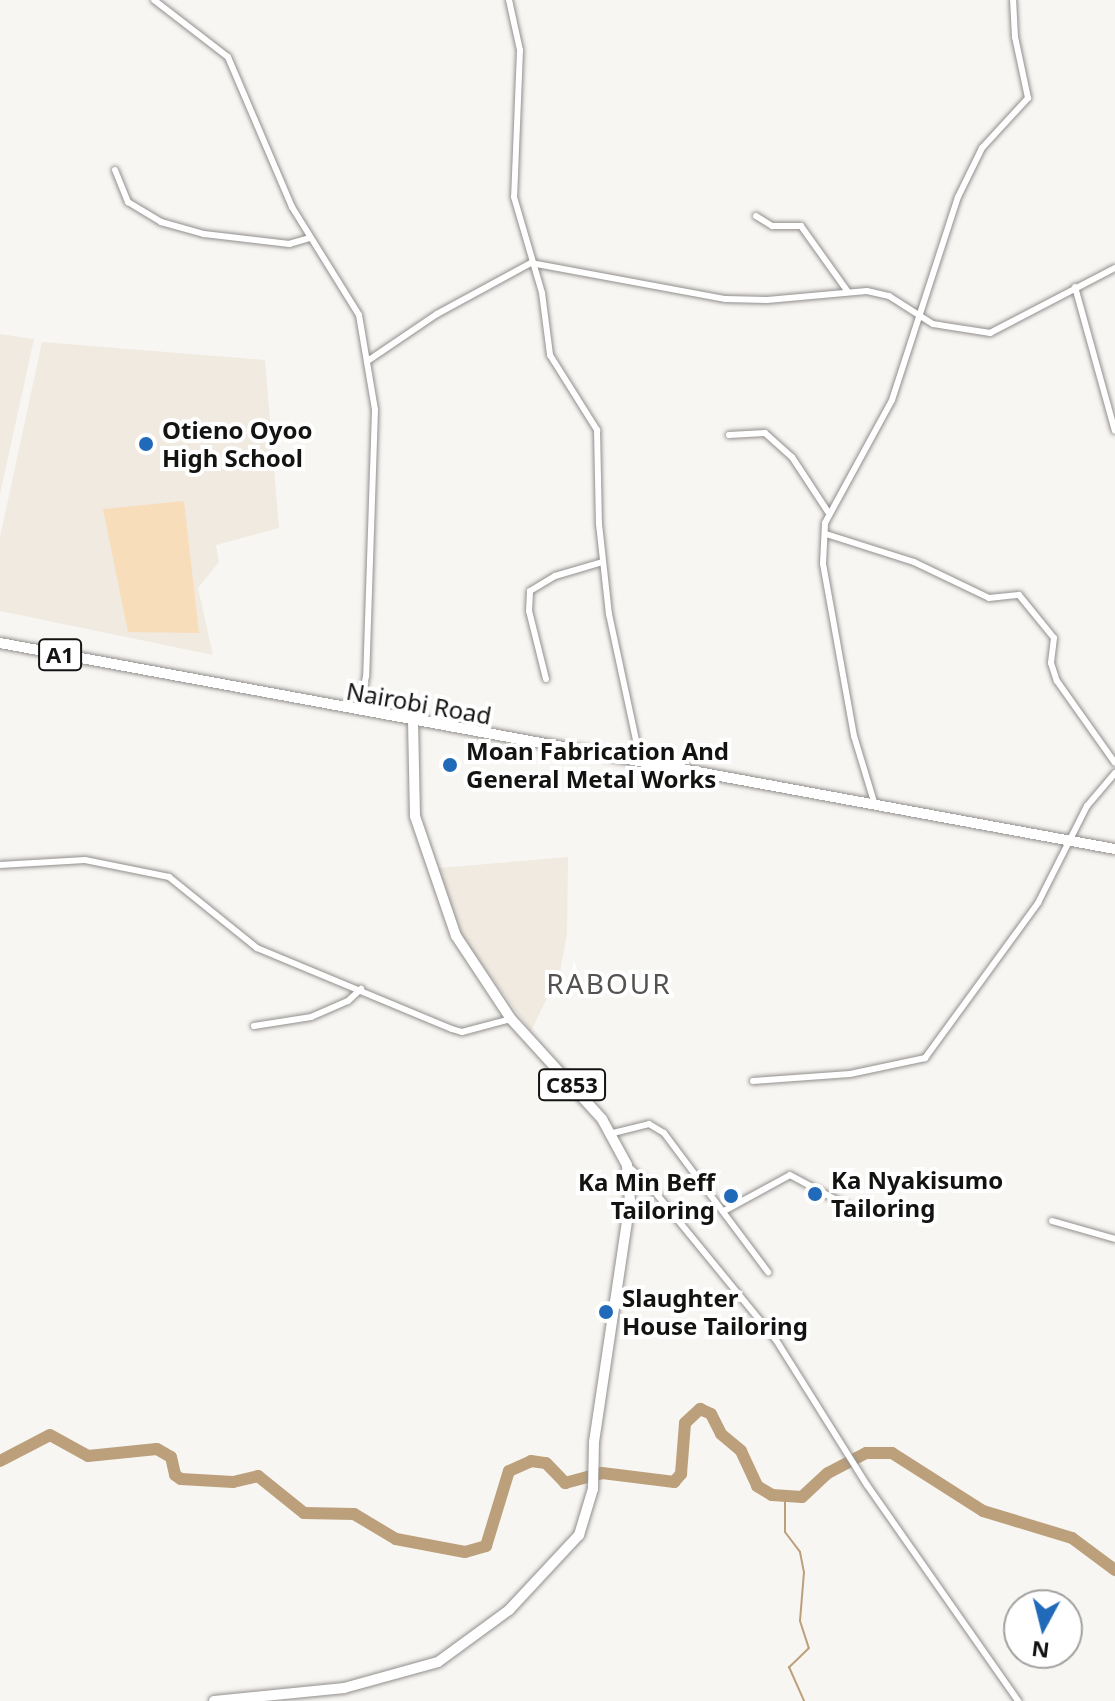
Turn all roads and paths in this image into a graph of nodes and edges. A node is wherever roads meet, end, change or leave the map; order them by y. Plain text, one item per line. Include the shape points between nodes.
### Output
1 (154, 0) edge
2 (509, 0) edge
3 (1013, 0) edge
4 (115, 170) dead end
5 (756, 216) dead end
6 (310, 238) junction
7 (531, 263) junction
8 (1115, 268) edge
9 (1075, 287) junction
10 (848, 292) junction
11 (918, 317) junction
12 (369, 360) junction
13 (1115, 431) edge
14 (729, 435) dead end
15 (828, 512) junction
16 (826, 534) junction
17 (603, 562) junction
18 (0, 643) edge
19 (546, 679) dead end
20 (359, 713) junction
21 (413, 722) junction
22 (641, 763) junction
23 (1115, 763) edge
24 (1115, 773) edge
25 (876, 807) junction
26 (1070, 840) junction
27 (1115, 849) edge
28 (0, 865) edge
29 (361, 989) junction
30 (511, 1019) junction
31 (254, 1026) dead end
32 (753, 1081) dead end
33 (613, 1133) junction
34 (627, 1165) junction
35 (855, 1210) dead end
36 (724, 1211) junction
37 (1052, 1221) dead end
38 (1115, 1239) edge
39 (768, 1272) dead end
40 (214, 1701) edge
41 (1018, 1701) edge

1 - 6 street via 228,57
2 - 7 street via 520,50 512,186
3 - 11 street via 1028,98 982,148 958,197
4 - 6 street via 128,202 161,222 204,234 289,244
5 - 10 street via 772,226 801,226
6 - 12 street via 359,315
7 - 10 street via 726,299
7 - 12 street via 437,314
7 - 17 street via 544,304 550,355 597,430
8 - 9 street
9 - 11 street via 990,333
9 - 13 street
10 - 11 street via 889,296
11 - 15 street via 892,400
12 - 20 street via 375,410 366,676
14 - 15 street via 765,433 792,457
15 - 16 street
16 - 23 street via 914,562 989,598 1019,595 1054,638 1051,663 1057,681
16 - 25 street via 823,564 854,736
17 - 19 street via 555,576 530,591 529,611
17 - 22 street
18 - 20 main road, Nairobi Road / A1
20 - 21 main road, Nairobi Road / A1
21 - 22 main road, Nairobi Road / A1
21 - 30 main road, C853 via 410,792 433,878 456,936
22 - 25 main road, Nairobi Road / A1
24 - 26 street via 1087,806
25 - 26 main road, Nairobi Road / A1
26 - 27 main road, Nairobi Road / A1
26 - 32 street via 1038,903 925,1058 850,1074
28 - 29 street via 85,860 169,877 257,948
29 - 30 street via 462,1032
29 - 31 street via 348,1001 311,1017
30 - 33 main road, C853
33 - 34 main road, C853
33 - 36 street via 649,1124 664,1133
34 - 40 main road, C853 via 627,1227 593,1489 579,1535 509,1610 438,1662 344,1688
34 - 41 street via 637,1170 776,1340 859,1471
35 - 36 street via 790,1175
36 - 39 street
37 - 38 street

